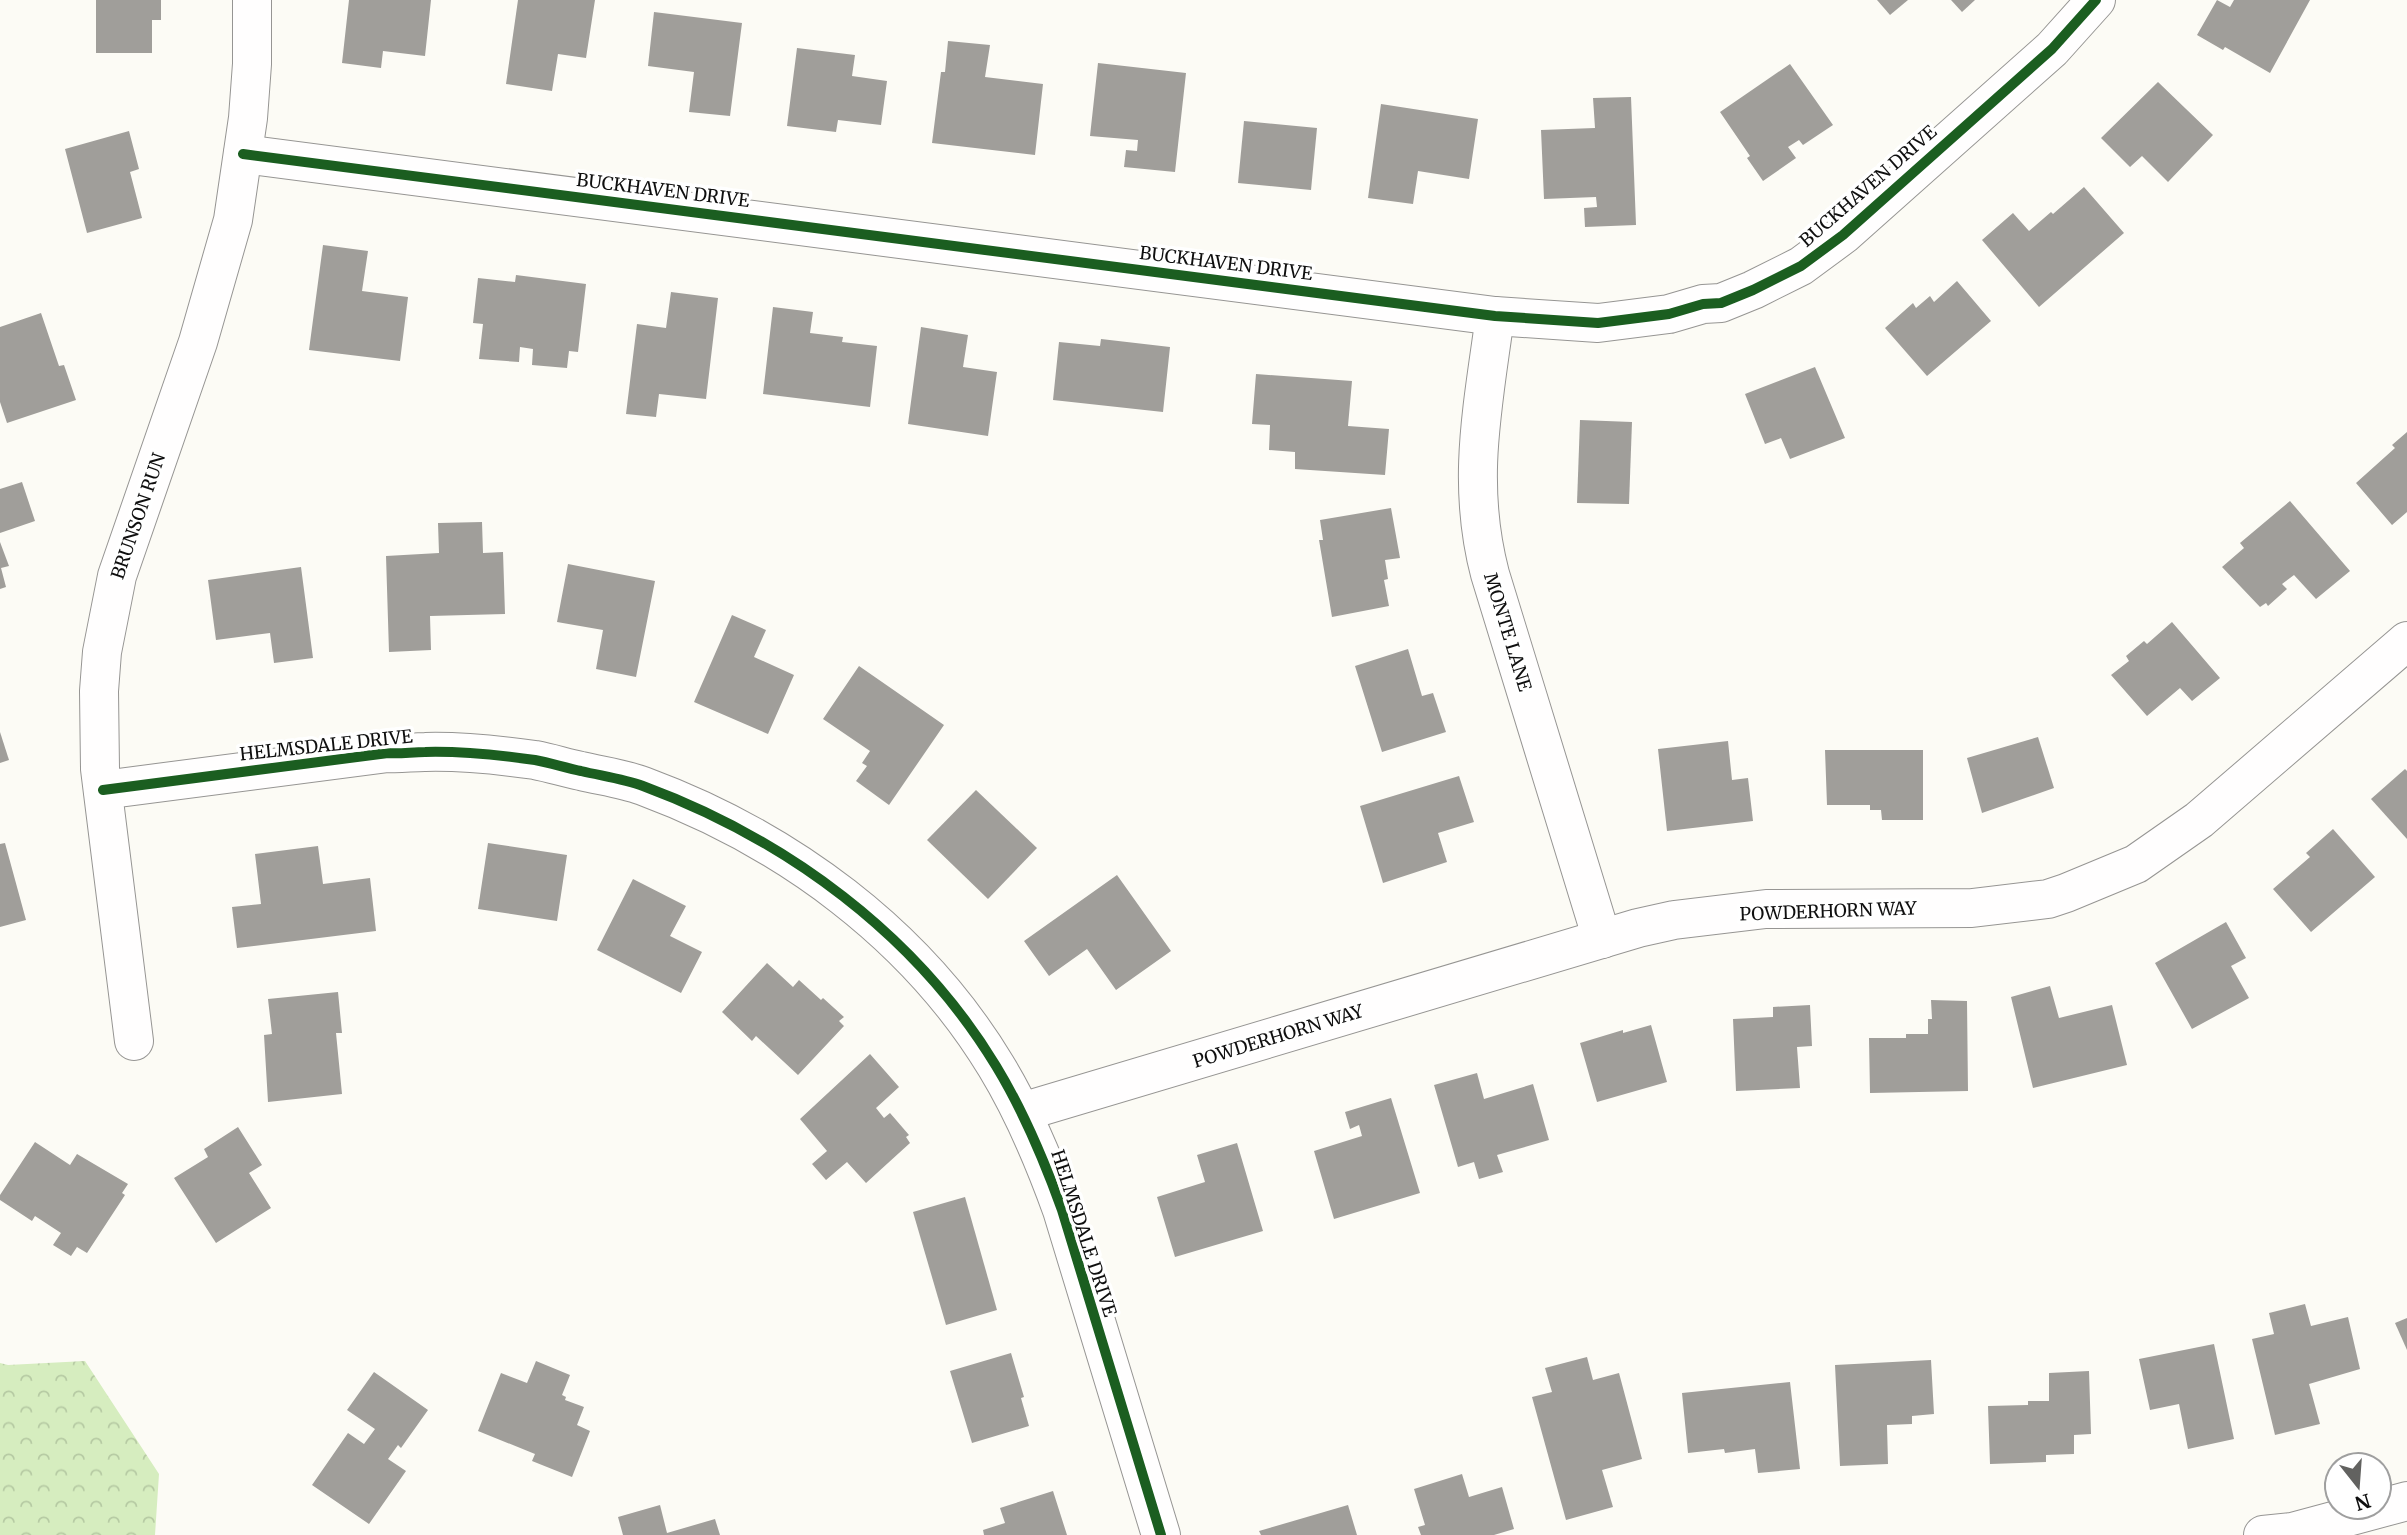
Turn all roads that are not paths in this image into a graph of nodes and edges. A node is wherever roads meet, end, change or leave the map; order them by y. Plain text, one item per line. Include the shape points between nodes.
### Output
1 (252, 0) edge
2 (2096, 0) edge
3 (243, 154) junction
4 (1496, 316) junction
5 (2407, 641) edge
6 (103, 790) junction
7 (1602, 939) junction
8 (134, 1041) dead end
9 (1022, 1112) junction
10 (2407, 1501) edge
11 (1161, 1535) edge
12 (2263, 1535) edge

1 - 3 street, BRUNSON RUN via 252,64
2 - 4 street, BUCKHAVEN DRIVE via 2052,49 1843,235 1801,266 1721,303 1669,314 1598,323
3 - 4 street, BUCKHAVEN DRIVE
3 - 6 street, BRUNSON RUN via 233,220 210,305 117,576 99,691
4 - 7 street, MONTE LANE via 1478,440 1480,530
5 - 7 street, POWDERHORN WAY via 2199,820 2136,864 2066,893 1972,908 1766,909 1674,920
6 - 8 street, BRUNSON RUN
6 - 9 street, HELMSDALE DRIVE via 424,752 534,760 642,785 759,839 821,877 864,911 952,1004
7 - 9 street, POWDERHORN WAY
9 - 11 street, HELMSDALE DRIVE via 1062,1210
10 - 12 street via 2292,1532

